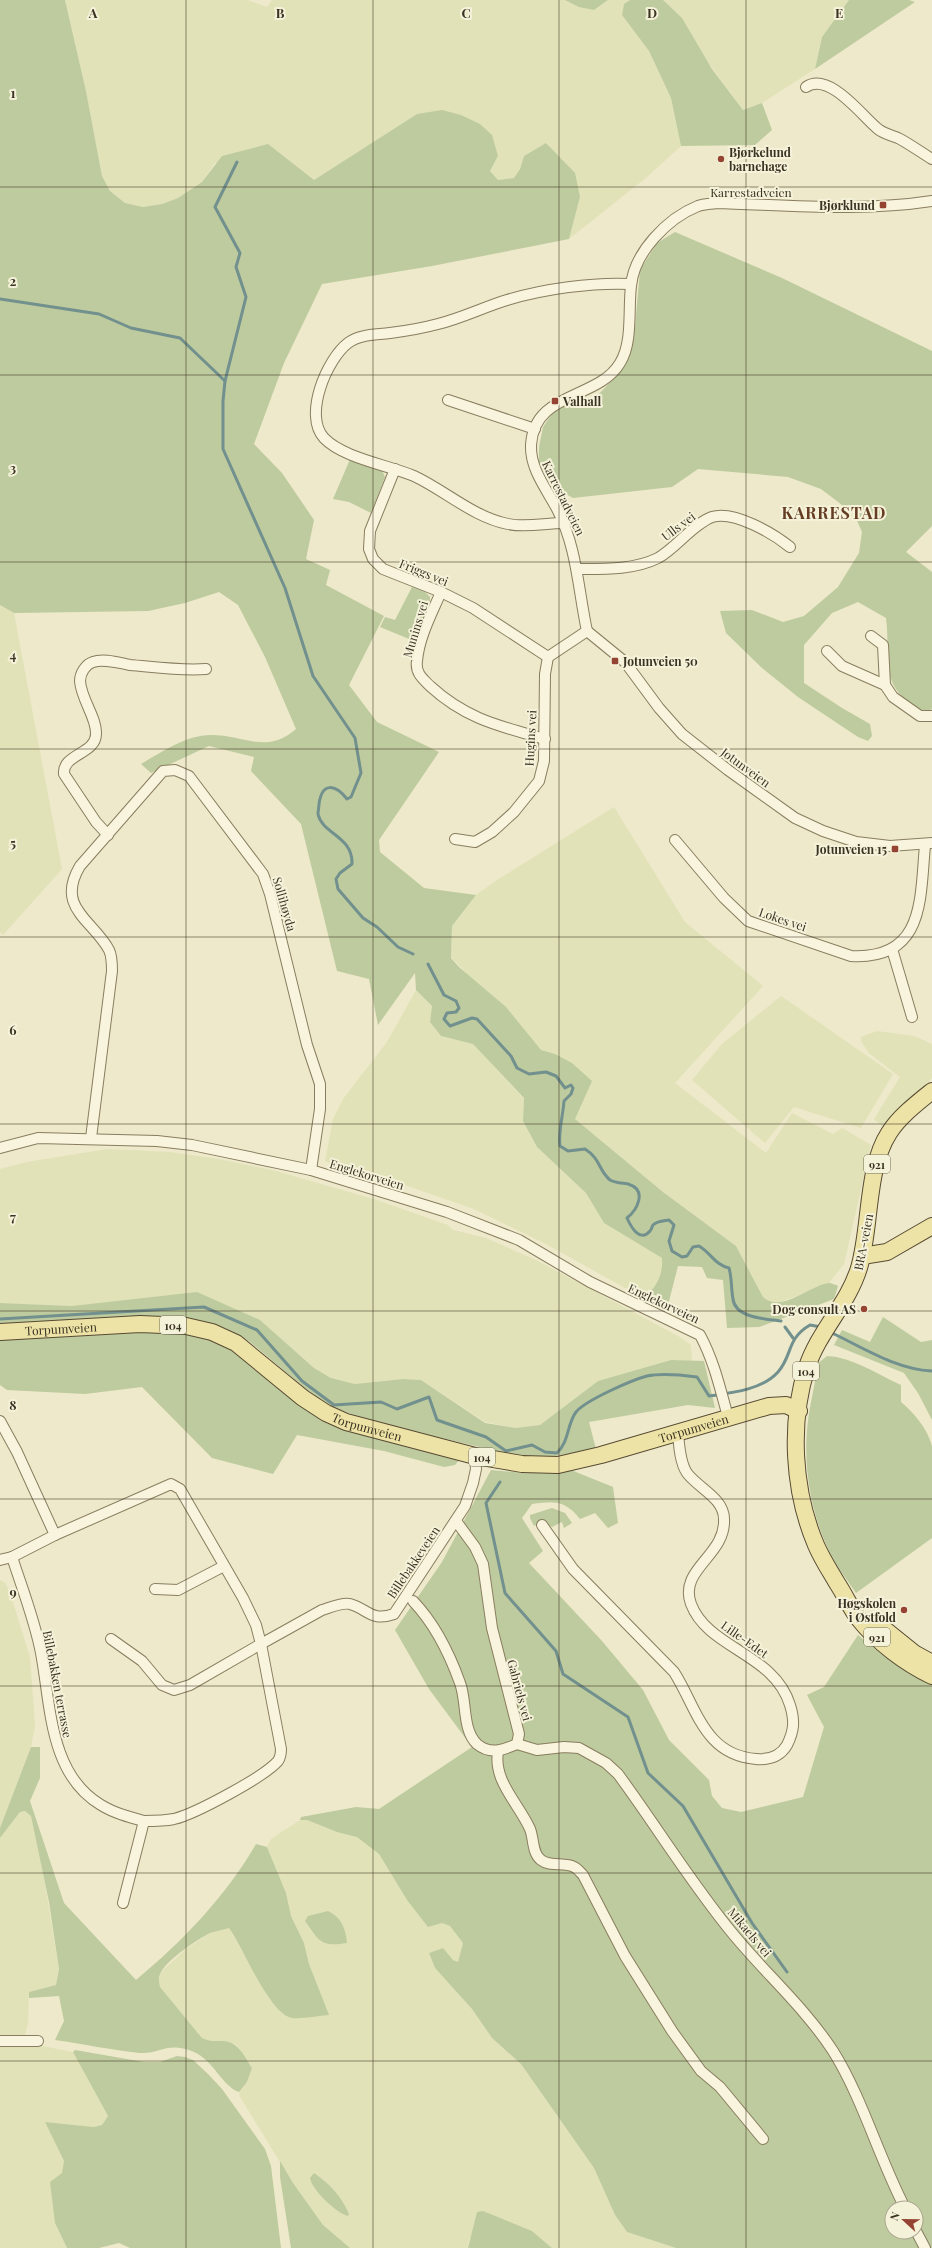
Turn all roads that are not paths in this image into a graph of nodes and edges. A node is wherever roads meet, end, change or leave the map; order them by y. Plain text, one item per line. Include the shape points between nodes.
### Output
1 (806, 87) dead end
2 (932, 159) edge
3 (932, 201) edge
4 (631, 284) junction
5 (448, 400) dead end
6 (536, 429) junction
7 (395, 469) junction
8 (564, 523) junction
9 (790, 547) dead end
10 (577, 569) junction
11 (441, 592) junction
12 (587, 631) junction
13 (871, 636) dead end
14 (827, 651) dead end
15 (548, 657) junction
16 (206, 669) dead end
17 (885, 685) junction
18 (932, 716) edge
19 (545, 739) junction
20 (108, 835) junction
21 (455, 839) dead end
22 (675, 840) dead end
23 (929, 844) edge
24 (892, 949) junction
25 (912, 1017) dead end
26 (932, 1091) edge
27 (91, 1138) junction
28 (0, 1148) edge
29 (311, 1170) junction
30 (932, 1226) edge
31 (862, 1256) junction
32 (0, 1332) edge
33 (727, 1411) junction
34 (799, 1411) junction
35 (0, 1421) edge
36 (678, 1433) junction
37 (475, 1456) junction
38 (456, 1521) junction
39 (542, 1525) dead end
40 (55, 1535) junction
41 (12, 1557) junction
42 (0, 1560) edge
43 (224, 1566) junction
44 (838, 1584) junction
45 (155, 1588) dead end
46 (413, 1601) dead end
47 (111, 1640) dead end
48 (261, 1644) junction
49 (932, 1663) edge
50 (932, 1676) edge
51 (517, 1744) junction
52 (498, 1752) junction
53 (144, 1821) junction
54 (123, 1903) dead end
55 (0, 2041) edge
56 (38, 2041) dead end
57 (763, 2139) dead end
58 (901, 2200) edge

1 - 2 street via 822,83 863,112 879,130 902,140
3 - 4 street, Karrestadveien via 901,206 858,207 716,203 699,205 675,218 657,234 641,258
4 - 6 street, Karrestadveien via 628,338 622,361 616,370 601,382 547,409
4 - 7 street via 537,292 438,324 362,337 349,343 339,353 323,382 315,410 317,423 323,437 334,446
5 - 6 street
6 - 8 street, Karrestadveien via 531,444 532,460
7 - 8 street via 426,482 479,514 494,520 524,526
7 - 11 street, Friggs vei via 370,531 369,549 373,559 382,569
8 - 10 street, Karrestadveien
9 - 10 street, Ulls vei via 771,532 751,524 729,517 712,517 659,558 637,566
10 - 12 street, Karrestadveien
11 - 15 street, Friggs vei via 473,608
11 - 19 street, Munins vei via 416,661 418,674 463,712
12 - 15 street
12 - 23 street, Jotunveien via 625,662 682,734 795,818 856,842 890,846
13 - 17 street via 883,645
14 - 17 street via 842,666
15 - 19 street, Hugins vei via 545,674
16 - 20 street via 162,668 102,661 92,662 85,668 81,678 82,688 96,729 96,737 90,746 66,764 64,774 96,822
17 - 18 street via 893,697 920,716
19 - 21 street, Hugins vei via 544,761 539,781 526,798 492,832 475,842
20 - 27 street, Sollihøyda via 80,866 73,878 74,900 79,913 110,952 112,972
20 - 29 street, Sollihøyda via 163,771 175,770 189,776 263,874 276,914 307,1045 320,1084 320,1109
22 - 24 street, Lokes vei via 724,898 748,920 851,956 879,954
23 - 24 street, Lokes vei via 914,927
24 - 25 street
26 - 31 main road, BRA-veien / 921 via 895,1125 884,1142 876,1166
27 - 28 street, Englekorveien via 38,1138
27 - 29 street, Englekorveien via 192,1145
29 - 33 street, Englekorveien via 447,1212 519,1240 590,1282 700,1335 709,1352
30 - 31 main road via 887,1252
31 - 34 main road, BRA-veien / 104 via 852,1286 808,1366
32 - 37 main road, Torpumveien / 104 via 140,1324 186,1326 212,1332 236,1343 303,1398 326,1413 366,1428
33 - 34 main road, Torpumveien / 104 via 752,1412 769,1406 786,1405
33 - 36 main road, Torpumveien / 104
34 - 44 main road, BRA-veien / 921 via 797,1462 800,1492 814,1540
35 - 40 street
36 - 37 main road, Torpumveien / 104 via 558,1464 522,1464
36 - 39 street, Lille-Edet via 687,1473 720,1505 724,1518 719,1545 692,1577 688,1590 691,1603 698,1618 711,1631 759,1663 776,1680 787,1697 793,1715 793,1733 776,1757 755,1759 737,1755 713,1739 700,1724 674,1672 573,1569
37 - 38 street, Billebakkeveien via 473,1483 465,1506
38 - 48 street, Billebakkeveien via 394,1614 383,1618 369,1615 349,1604 331,1607
38 - 51 street, Gabriels vei via 483,1564 492,1628 518,1734
40 - 41 street, Billebakken terrasse
40 - 43 street, Billebakken terrasse via 171,1484 180,1490
41 - 42 street
41 - 53 street, Billebakken terrasse via 41,1650 56,1744 62,1762 72,1779 100,1805 118,1814
43 - 45 street via 178,1590
43 - 48 street, Billebakken terrasse via 256,1625
44 - 49 main road, BRA-veien / 921 via 888,1633
44 - 50 main road, BRA-veien / 921 via 849,1605 864,1624 891,1650 914,1667
46 - 52 street via 425,1614 456,1672 464,1695 467,1724 472,1738 483,1748
47 - 48 street via 142,1661 162,1685 174,1690 190,1685
48 - 53 street, Billebakken terrasse via 281,1749 279,1759 226,1795 192,1813 174,1819
51 - 52 street
51 - 58 street, Mikaels vei via 537,1750 579,1748 606,1763 618,1774 697,1888 830,2047 849,2080
52 - 57 street via 497,1768 506,1789 528,1824 540,1860 574,1867 583,1875 626,1956 672,2030 701,2071 720,2087
53 - 54 street
55 - 56 street

